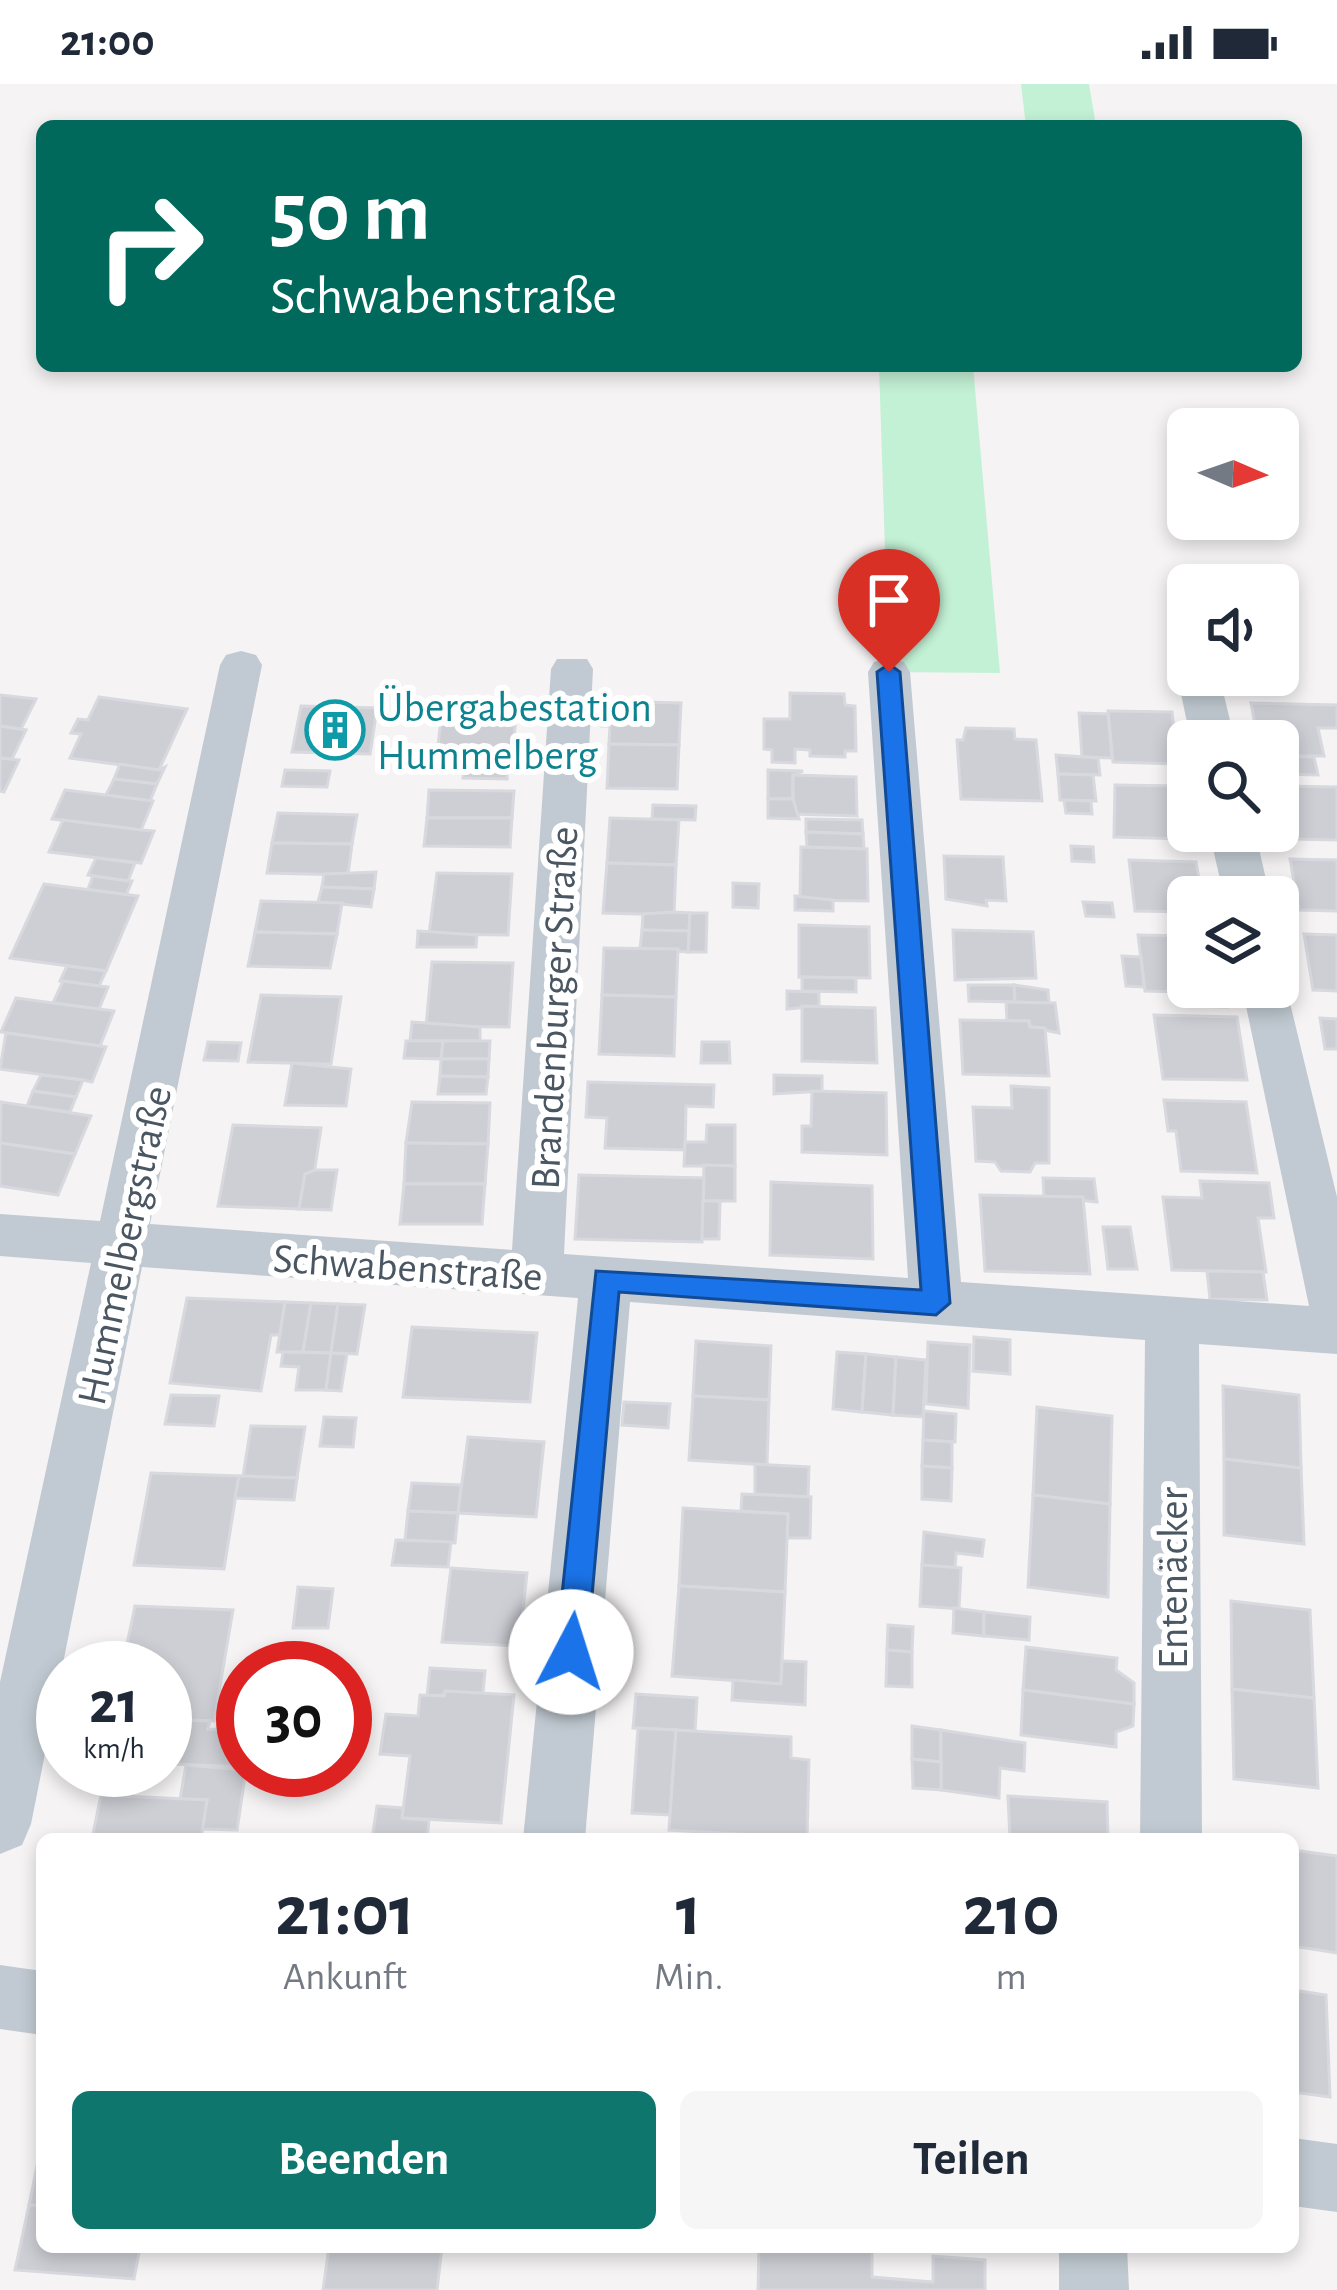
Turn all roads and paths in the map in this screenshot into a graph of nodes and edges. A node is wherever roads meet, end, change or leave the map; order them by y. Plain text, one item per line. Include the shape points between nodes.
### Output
1 (242, 665) dead end
2 (572, 669) dead end
3 (889, 672) dead end
4 (1271, 1008) edge
5 (0, 1235) edge
6 (124, 1246) junction
7 (537, 1275) junction
8 (606, 1280) junction
9 (936, 1303) junction
10 (1337, 1315) edge
11 (1172, 1317) junction
12 (1337, 1331) edge
13 (0, 1824) edge
14 (555, 1833) edge
15 (1171, 1833) edge
16 (0, 1997) edge
17 (36, 2002) edge
18 (1299, 2173) edge
19 (1337, 2178) edge
20 (1093, 2253) edge
21 (1094, 2290) edge

1 - 6 street, Hummelbergstraße
2 - 7 street, Brandenburger Straße
3 - 9 street
4 - 10 street
5 - 6 street, Schwabenstraße
6 - 7 street, Schwabenstraße
6 - 13 street, Hummelbergstraße
7 - 8 street, Schwabenstraße
8 - 9 street, Schwabenstraße
8 - 14 street
9 - 11 street, Schwabenstraße
11 - 12 street, Schwabenstraße
11 - 15 street, Entenäcker
16 - 17 street
18 - 19 street
20 - 21 street

